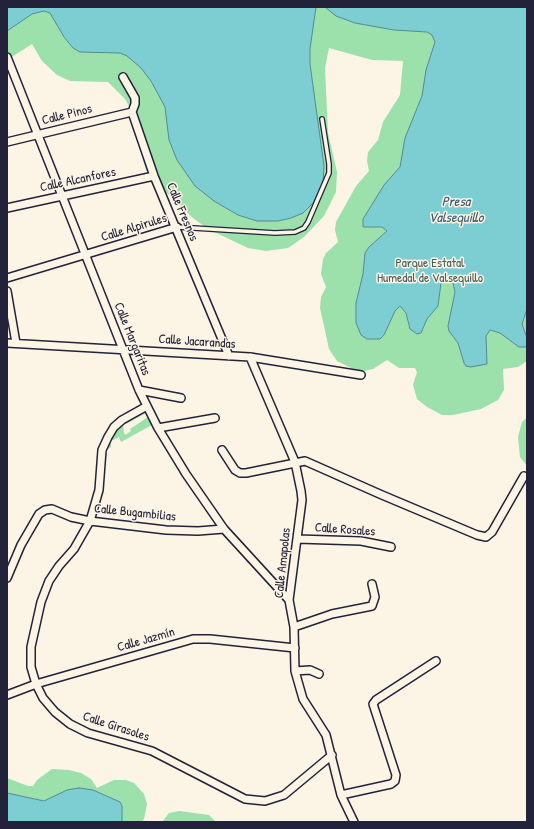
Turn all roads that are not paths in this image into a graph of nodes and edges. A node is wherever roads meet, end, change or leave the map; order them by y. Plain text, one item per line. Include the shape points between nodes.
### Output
1 (7, 57) edge
2 (123, 77) dead end
3 (132, 112) junction
4 (322, 119) dead end
5 (39, 134) junction
6 (7, 142) edge
7 (154, 176) junction
8 (62, 196) junction
9 (7, 208) edge
10 (177, 227) junction
11 (86, 255) junction
12 (7, 278) edge
13 (7, 292) edge
14 (7, 343) edge
15 (16, 343) junction
16 (124, 349) junction
17 (229, 356) junction
18 (250, 357) junction
19 (361, 375) dead end
20 (140, 390) junction
21 (181, 398) dead end
22 (147, 406) junction
23 (215, 418) dead end
24 (158, 428) junction
25 (222, 450) dead end
26 (294, 462) junction
27 (524, 476) dead end
28 (90, 521) junction
29 (224, 529) junction
30 (297, 539) junction
31 (391, 546) dead end
32 (7, 578) edge
33 (372, 584) dead end
34 (289, 600) junction
35 (294, 627) junction
36 (295, 648) junction
37 (436, 661) dead end
38 (295, 671) junction
39 (318, 674) dead end
40 (36, 684) junction
41 (7, 695) edge
42 (332, 755) junction
43 (341, 795) junction
44 (354, 822) edge

1 - 5 street, Calle Margaritas
2 - 3 street, Calle Fresnos via 135,98
3 - 5 street, Calle Pinos
3 - 7 street, Calle Fresnos
4 - 10 lane, Calle Alpirules via 329,174 304,228 295,232 276,233
5 - 6 street, Calle Pinos
5 - 8 street, Calle Margaritas
7 - 8 street, Calle Alcanfores
7 - 10 street, Calle Fresnos
8 - 9 street, Calle Alcanfores
8 - 11 street, Calle Margaritas
10 - 11 street, Calle Alpirules
10 - 17 street, Calle Fresnos
11 - 12 street, Calle Alpirules
11 - 16 street, Calle Margaritas
13 - 15 street
14 - 15 street, Calle Jacarandas
15 - 16 street, Calle Jacarandas
16 - 17 street, Calle Jacarandas
16 - 20 street, Calle Margaritas
17 - 18 street, Calle Jacarandas
18 - 19 street, Calle Jacarandas
18 - 26 street, Calle Amapolas
20 - 21 street
20 - 22 street, Calle Margaritas
22 - 24 street, Calle Margaritas
22 - 28 street, Calle Girasoles via 122,420 108,437 102,450 99,490
23 - 24 street
24 - 29 street, Calle Margaritas
25 - 26 street via 235,470 246,474
26 - 27 street via 314,463 382,495 486,537 492,532
26 - 30 street, Calle Amapolas via 302,500
28 - 29 street, Calle Bugambilias via 166,530
28 - 32 street, Calle Bugambilias via 52,510 45,510 39,514 21,545
28 - 40 street, Calle Girasoles via 74,548 49,581 41,602 31,647
29 - 34 street, Calle Margaritas
30 - 31 street, Calle Rosales via 361,541
30 - 34 street, Calle Amapolas
33 - 35 street via 375,597 372,606 332,614
34 - 35 street, Calle Amapolas
35 - 36 street, Calle Amapolas
36 - 38 street, Calle Amapolas
36 - 40 street, Calle Jazmín via 205,638 193,639
37 - 43 street via 373,704 396,775 395,781
38 - 39 street via 310,670
38 - 42 street, Calle Amapolas via 303,699 326,735
40 - 41 street, Calle Jazmín
40 - 42 street, Calle Girasoles via 55,712 70,724 88,733 152,751 245,799 265,801 284,795
42 - 43 street, Calle Amapolas
43 - 44 street, Calle Amapolas

